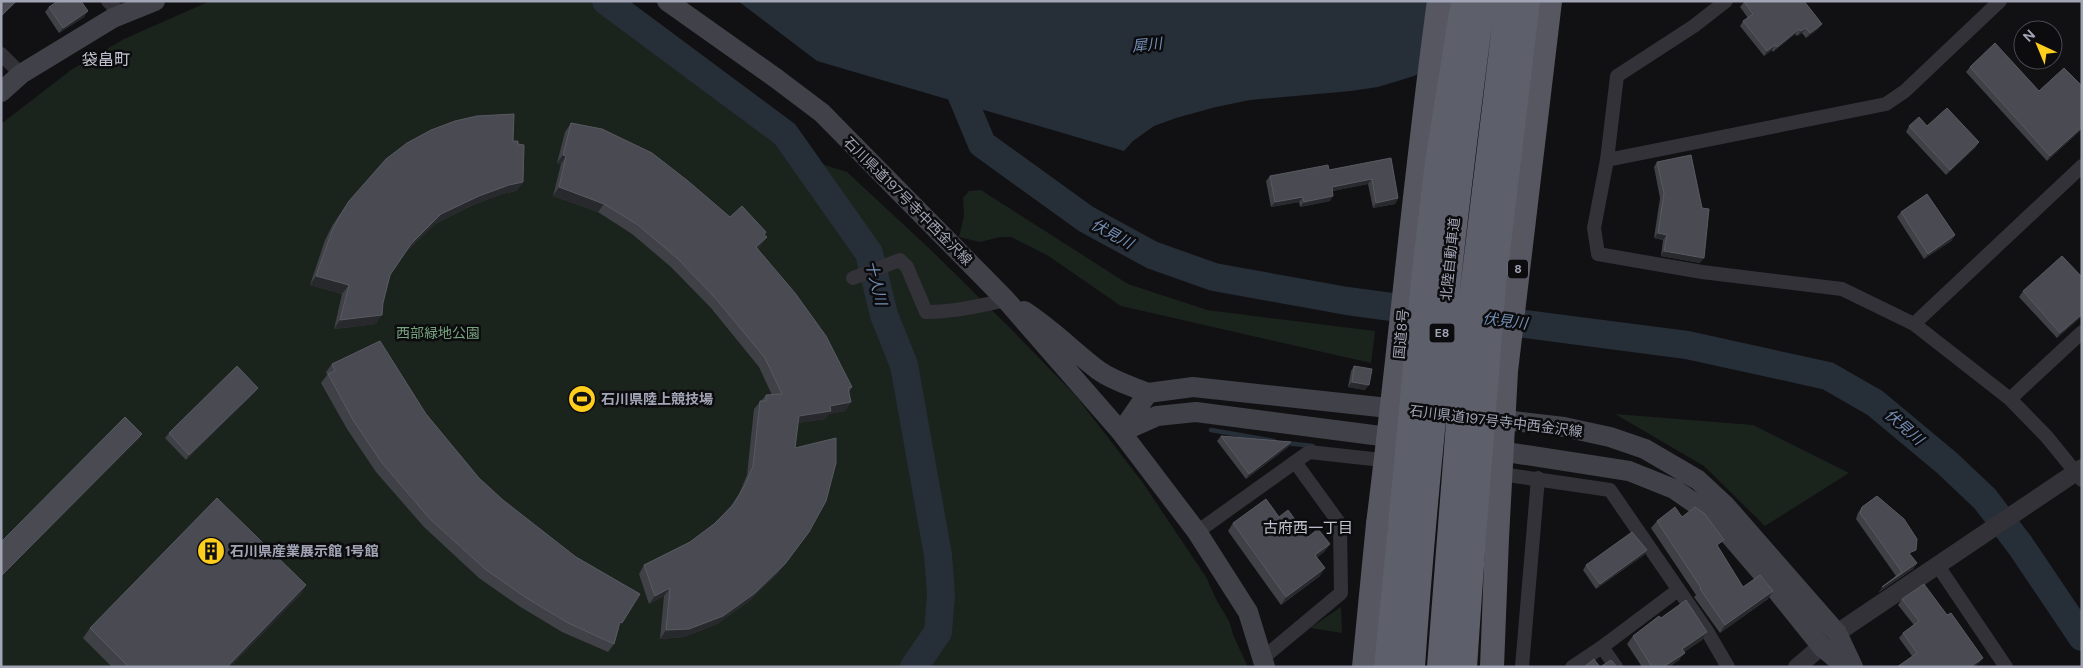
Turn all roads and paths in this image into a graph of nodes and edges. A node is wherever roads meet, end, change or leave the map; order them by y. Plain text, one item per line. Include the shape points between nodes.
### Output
1 (667, 1) edge
2 (1439, 1) edge
3 (1464, 1) edge
4 (1482, 1) edge
5 (1508, 1) edge
6 (1527, 1) edge
7 (1550, 1) edge
8 (1726, 1) edge
9 (2000, 1) edge
10 (145, 3) edge
11 (115, 8) edge
12 (1, 54) edge
13 (21, 74) junction
14 (1, 92) edge
15 (1607, 160) junction
16 (2082, 166) edge
17 (853, 278) dead end
18 (1006, 300) junction
19 (1914, 324) junction
20 (2082, 332) edge
21 (1148, 393) junction
22 (2010, 399) junction
23 (1121, 432) junction
24 (1296, 462) junction
25 (2080, 473) edge
26 (1538, 478) junction
27 (1390, 525) junction
28 (1197, 532) junction
29 (1485, 537) junction
30 (1944, 562) junction
31 (1678, 590) junction
32 (1837, 633) junction
33 (1602, 647) junction
34 (1822, 647) junction
35 (1264, 662) edge
36 (1364, 667) edge
37 (1388, 667) edge
38 (1412, 667) edge
39 (1440, 667) edge
40 (1464, 667) edge
41 (1492, 667) edge
42 (1522, 667) edge
43 (1572, 667) edge
44 (1616, 667) edge
45 (1728, 667) edge
46 (1797, 667) edge
47 (1846, 667) edge
48 (1853, 667) edge
49 (2006, 667) edge

1 - 18 main road, 石川県道197号寺中西金沢線 via 822,113
2 - 27 highway, 国道8号, bridge via 1425,101 1398,361
3 - 27 highway, bridge via 1437,172
4 - 38 highway, 北陸自動車道 / E8, bridge via 1438,368
5 - 39 highway, 北陸自動車道 / E8, bridge via 1464,372
6 - 29 highway, bridge via 1493,285
7 - 29 highway, 8, bridge
8 - 15 street via 1617,76
9 - 15 street via 1905,91 1886,104
10 - 11 main road
11 - 13 main road
12 - 13 street
13 - 14 main road
15 - 19 street via 1594,228 1598,254 1702,272 1842,289
16 - 19 street
17 - 18 street via 900,260 907,267 926,312 968,309
18 - 21 main road via 1047,325 1098,370 1118,382
18 - 23 main road, 石川県道197号寺中西金沢線
19 - 22 street
20 - 22 street
21 - 23 main road
21 - 32 main road, 石川県道197号寺中西金沢線 via 1193,387 1564,426 1610,437 1644,449 1698,480 1725,505
22 - 25 street
23 - 28 main road, 石川県道197号寺中西金沢線
23 - 34 main road, 石川県道197号寺中西金沢線 via 1157,416 1196,412 1629,470 1674,489 1713,516
24 - 26 street via 1309,452
24 - 28 street
24 - 35 street via 1340,524 1341,593
25 - 30 street
26 - 31 street via 1610,490
26 - 42 street
27 - 36 highway, 国道8号
27 - 37 highway
28 - 35 main road, 石川県道197号寺中西金沢線 via 1248,612
29 - 40 highway
29 - 41 highway, 8
30 - 32 street
30 - 49 street
31 - 33 street
31 - 45 street
32 - 34 street
32 - 48 main road, 石川県道197号寺中西金沢線
33 - 43 street
33 - 44 street
34 - 46 street
34 - 47 main road, 石川県道197号寺中西金沢線

